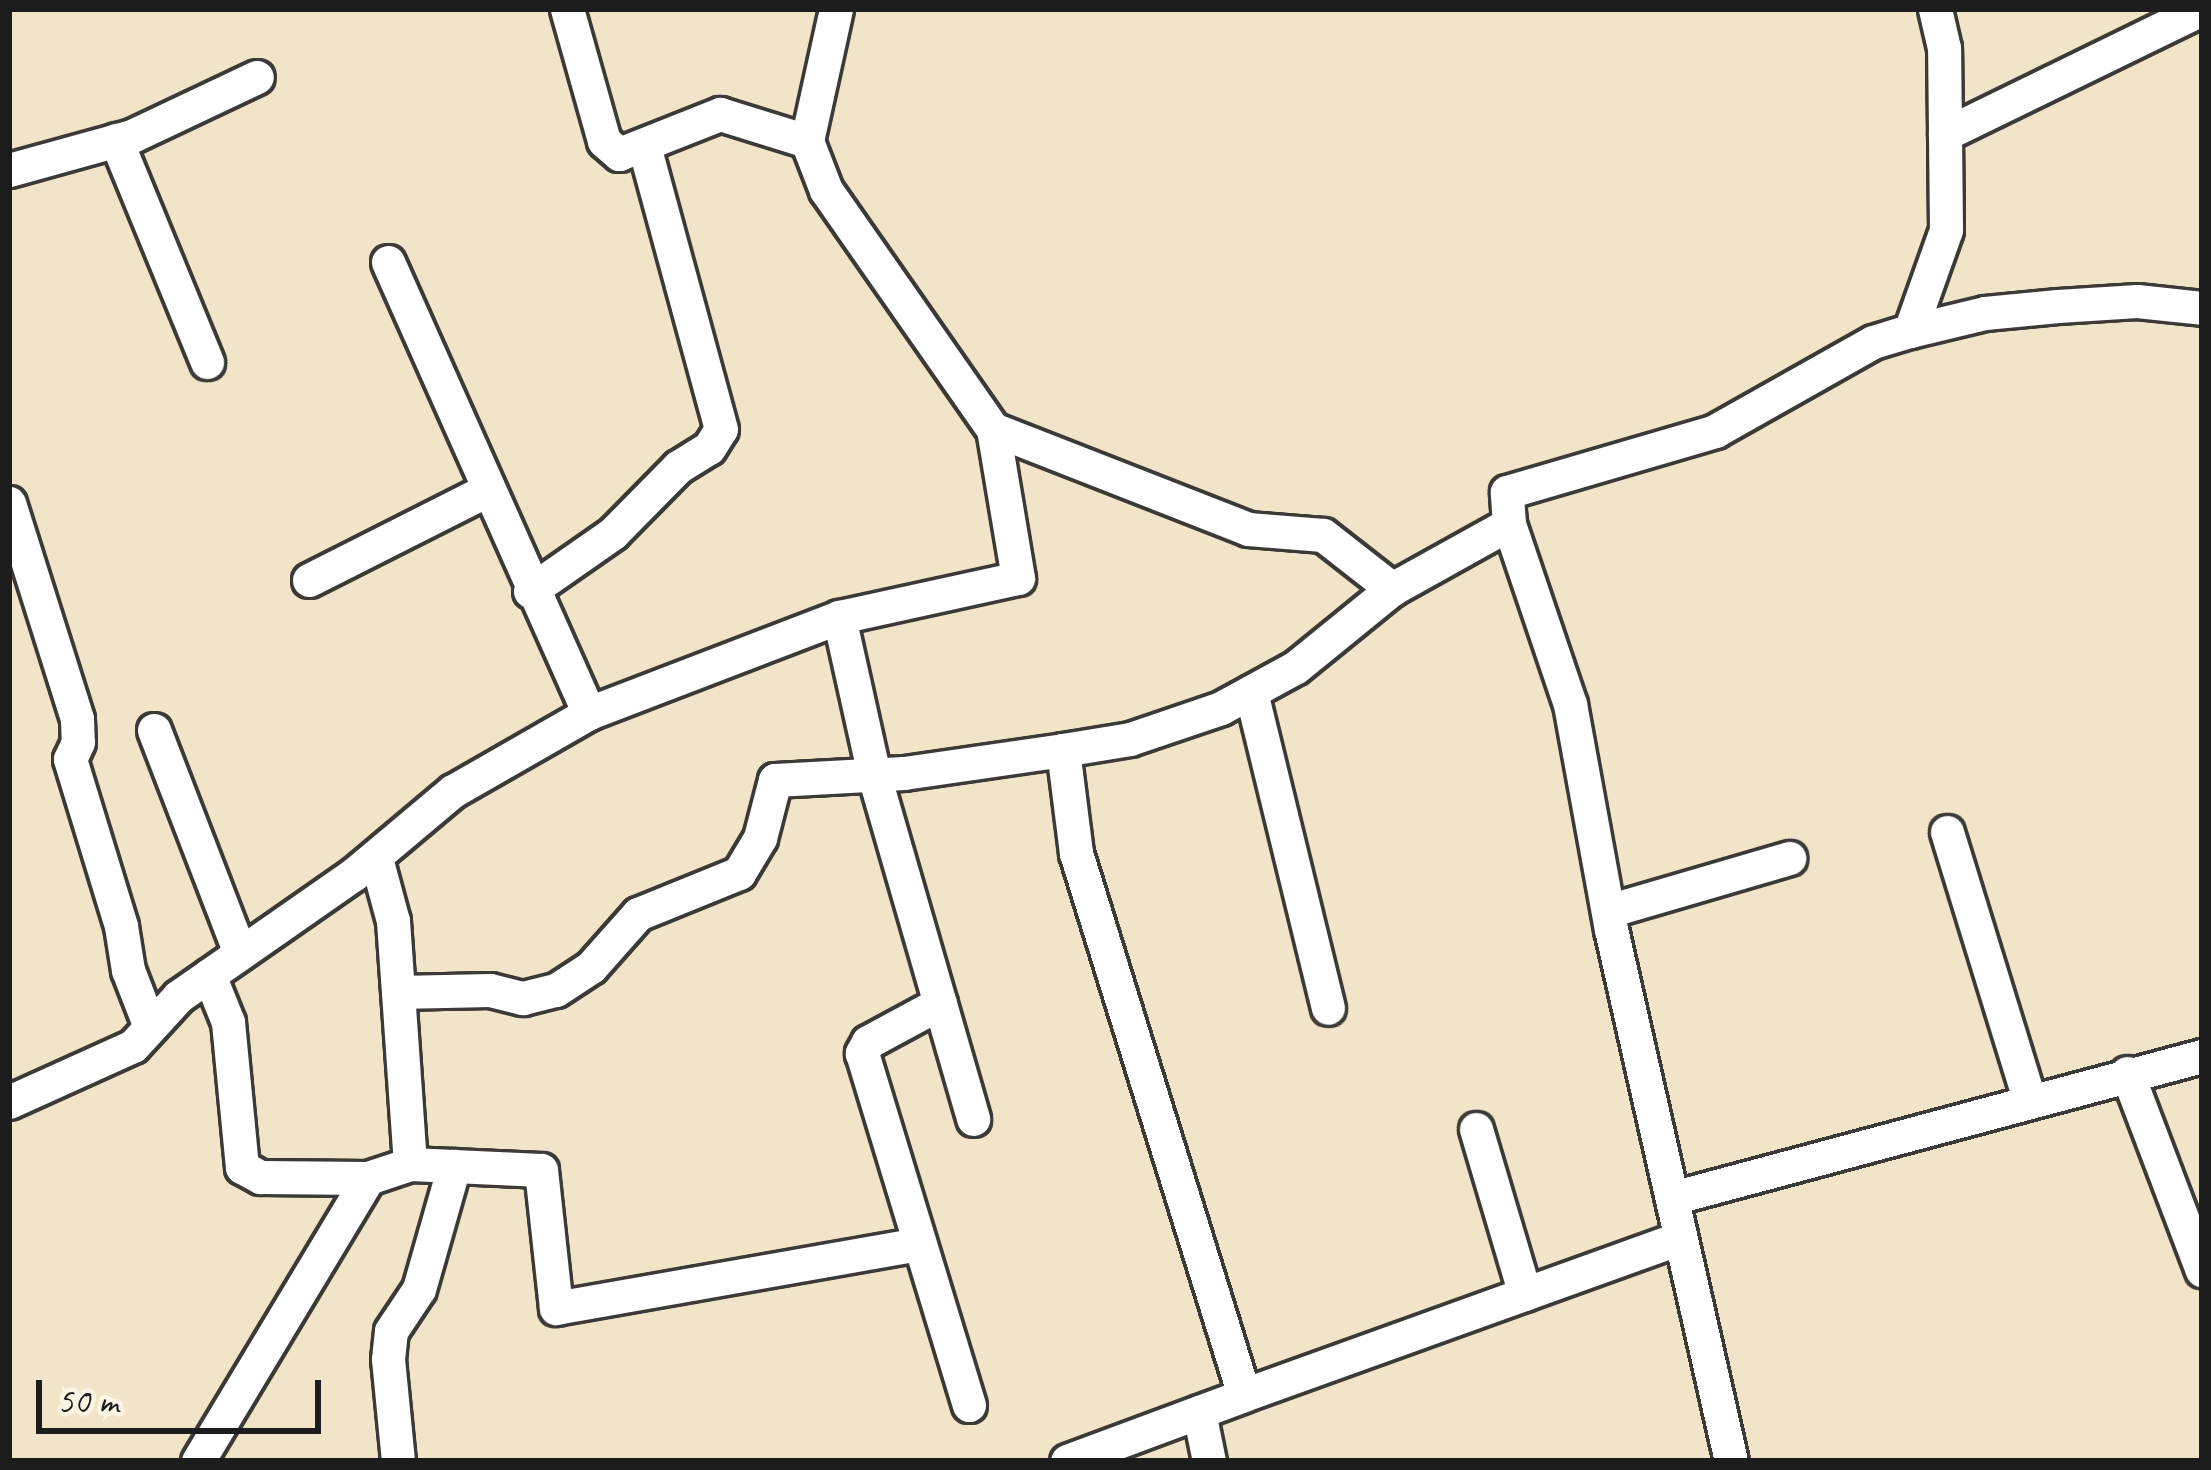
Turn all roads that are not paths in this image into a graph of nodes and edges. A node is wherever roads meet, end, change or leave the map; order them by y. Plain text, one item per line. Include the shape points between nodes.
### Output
1 (566, 9) edge
2 (836, 9) edge
3 (1935, 9) edge
4 (2201, 9) edge
5 (257, 77) dead end
6 (1945, 134) junction
7 (116, 140) junction
8 (807, 141) junction
9 (644, 146) junction
10 (9, 170) edge
11 (388, 262) dead end
12 (2202, 308) edge
13 (1910, 331) junction
14 (208, 362) dead end
15 (993, 429) junction
16 (487, 490) junction
17 (9, 502) edge
18 (1509, 524) junction
19 (309, 580) dead end
20 (1392, 589) junction
21 (530, 591) junction
22 (839, 617) junction
23 (1251, 692) junction
24 (589, 713) junction
25 (154, 730) dead end
26 (1063, 750) junction
27 (874, 775) junction
28 (1947, 832) dead end
29 (376, 858) junction
30 (1789, 858) dead end
31 (1608, 911) junction
32 (239, 953) junction
33 (208, 975) junction
34 (398, 992) junction
35 (940, 1003) junction
36 (1328, 1008) dead end
37 (150, 1028) junction
38 (2202, 1056) edge
39 (2127, 1073) junction
40 (2030, 1101) junction
41 (9, 1102) edge
42 (974, 1119) dead end
43 (1477, 1129) dead end
44 (410, 1164) junction
45 (454, 1166) junction
46 (368, 1178) junction
47 (1672, 1198) junction
48 (1681, 1238) junction
49 (919, 1244) junction
50 (2202, 1270) edge
51 (1526, 1294) junction
52 (1244, 1395) junction
53 (969, 1405) dead end
54 (1199, 1412) junction
55 (197, 1461) edge
56 (398, 1461) edge
57 (1066, 1461) edge
58 (1209, 1461) edge
59 (1731, 1461) edge

1 - 9 street via 604,141 620,154
2 - 8 street
3 - 6 street
4 - 6 street
5 - 7 street
6 - 13 street via 1946,230
7 - 10 street
7 - 14 street
8 - 9 street via 720,114
8 - 15 street via 826,190
9 - 21 street via 721,429 613,533
11 - 16 street
12 - 13 street via 2138,301 2058,306
13 - 18 street via 1873,342 1715,431 1508,492
15 - 20 street via 1248,529 1322,536
15 - 22 street via 1018,578
16 - 19 street
16 - 21 street
17 - 37 street via 76,719 70,759
18 - 20 street
18 - 31 street via 1570,704
20 - 23 street
21 - 24 street
22 - 24 street
22 - 27 street
23 - 26 street via 1130,739
23 - 36 street
24 - 29 street via 453,791
25 - 32 street
26 - 27 street
26 - 52 street via 1076,853
27 - 34 street via 775,780 760,838 739,873 638,914 591,968 556,990 523,998 490,989
27 - 35 street
28 - 40 street
29 - 32 street
29 - 34 street via 393,921
30 - 31 street
31 - 47 street
32 - 33 street
33 - 37 street
33 - 46 street via 228,1022 242,1167 260,1177
34 - 44 street
35 - 42 street
35 - 49 street via 868,1042 862,1053
37 - 41 street via 133,1046
38 - 39 street
39 - 40 street
39 - 50 street
40 - 47 street
43 - 51 street
44 - 45 street
44 - 46 street
45 - 49 street via 541,1170 556,1308
45 - 56 street via 419,1288 391,1331
46 - 55 street
47 - 48 street
48 - 51 street
48 - 59 street
49 - 53 street
51 - 52 street
52 - 54 street
54 - 57 street
54 - 58 street

